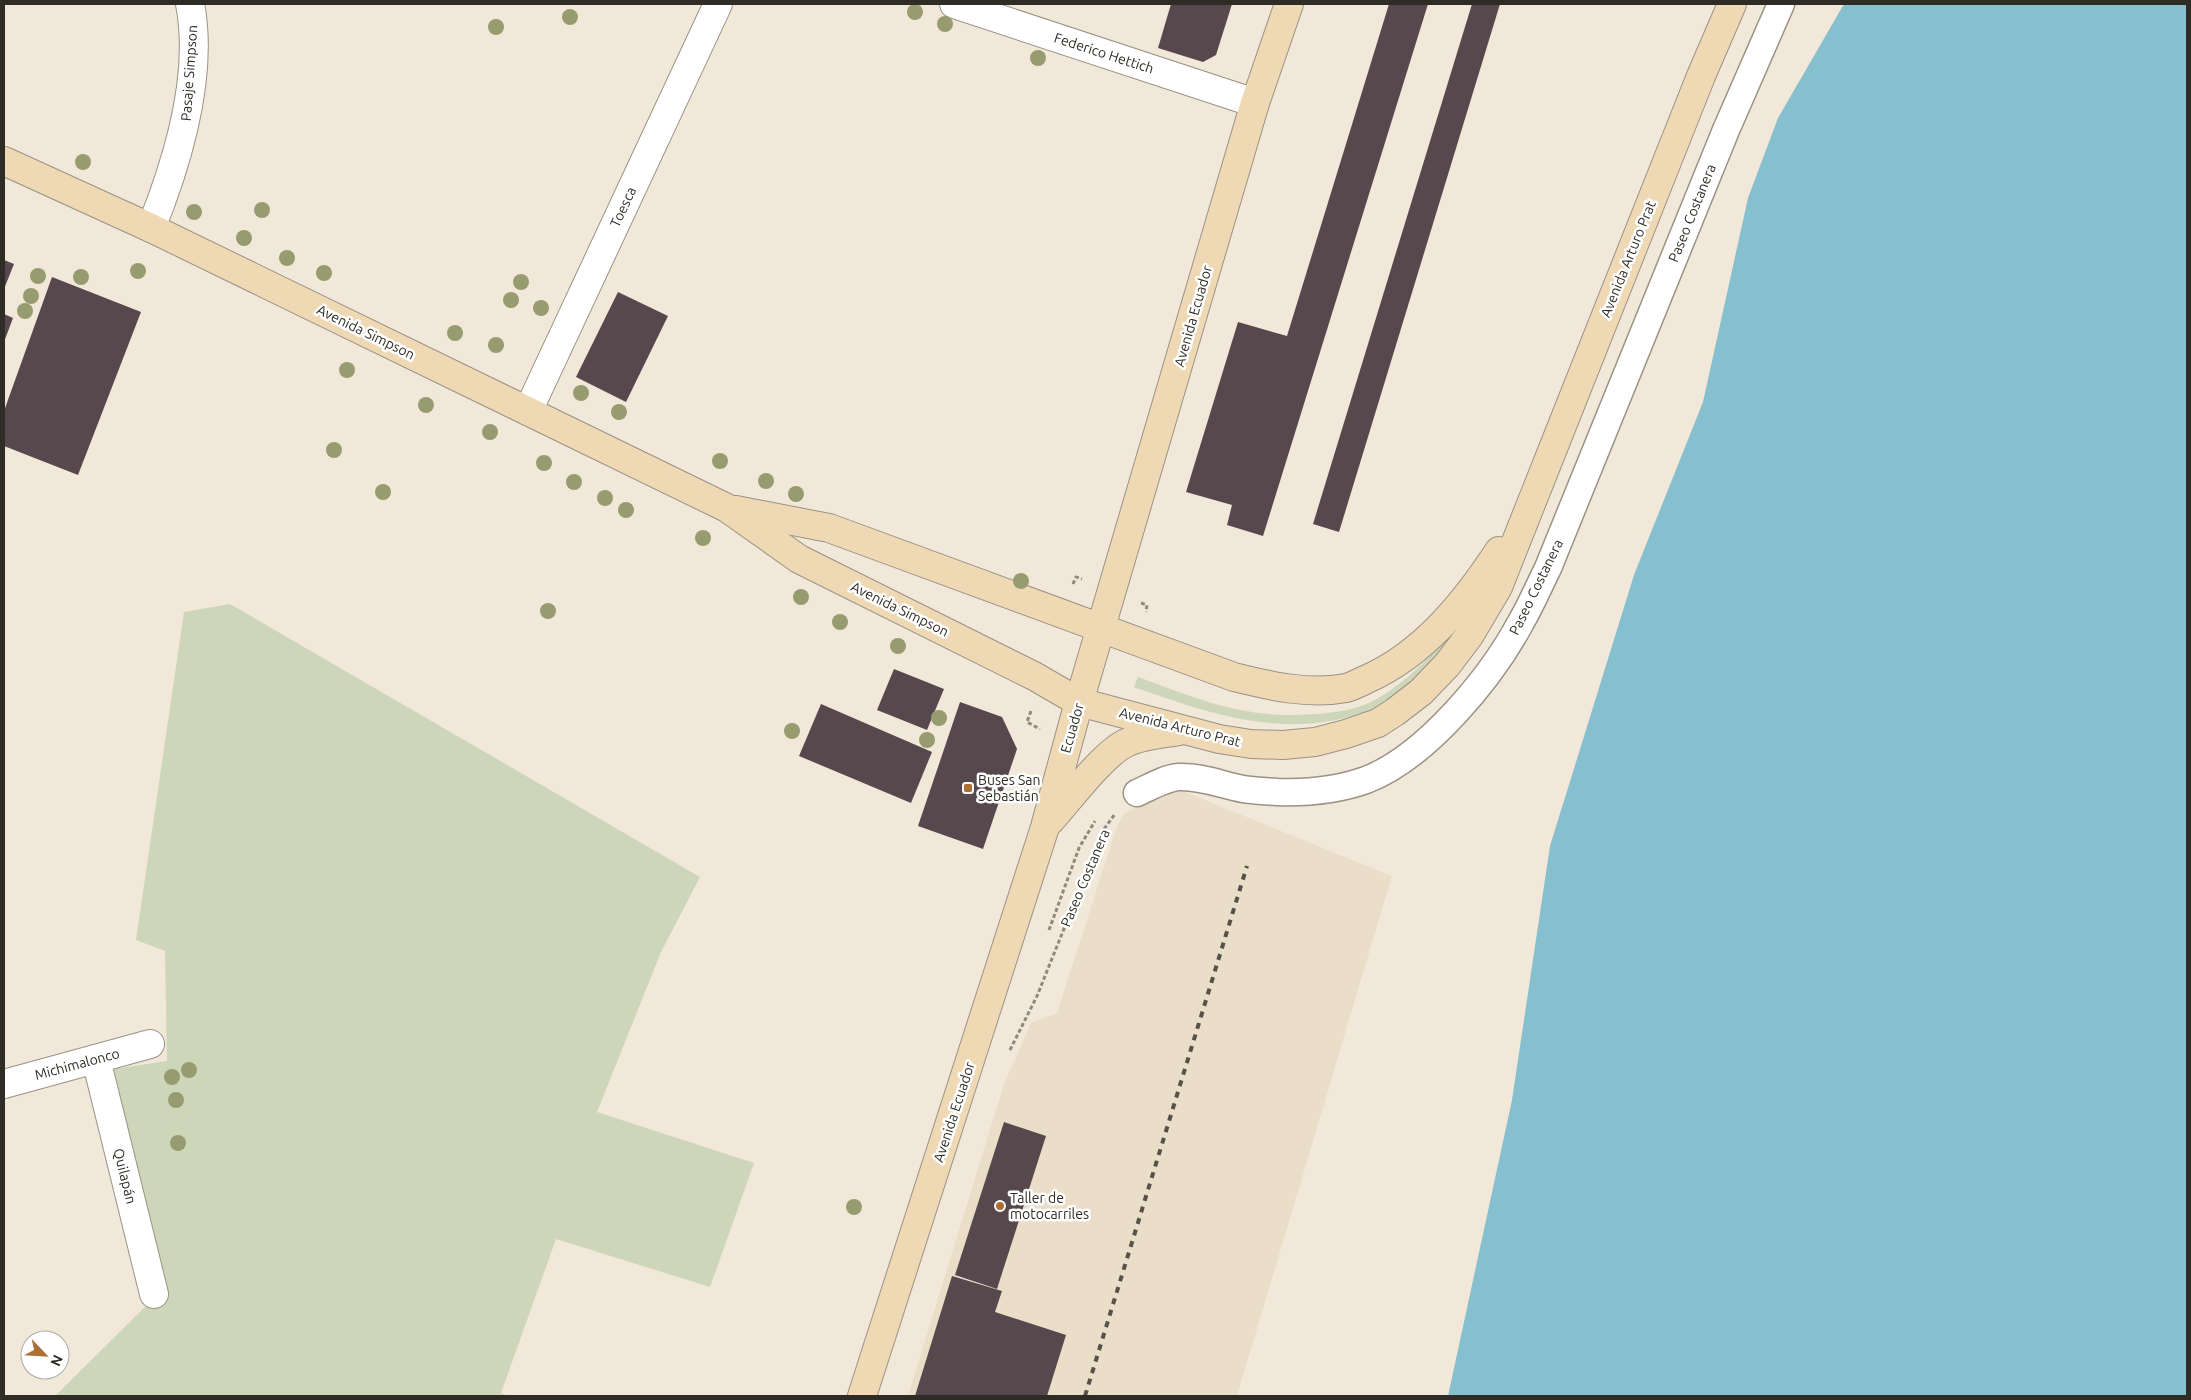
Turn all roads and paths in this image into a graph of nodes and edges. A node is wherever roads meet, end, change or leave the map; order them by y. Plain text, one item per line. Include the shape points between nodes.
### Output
1 (190, 4) edge
2 (718, 4) edge
3 (954, 4) edge
4 (1289, 4) edge
5 (1732, 4) edge
6 (1781, 4) edge
7 (1255, 102) junction
8 (4, 161) edge
9 (151, 228) junction
10 (528, 411) junction
11 (727, 508) junction
12 (1525, 515) junction
13 (1148, 606) dead end
14 (1102, 629) junction
15 (1139, 643) junction
16 (1079, 702) junction
17 (1188, 730) junction
18 (1137, 793) joint
19 (1045, 827) junction
20 (150, 1044) dead end
21 (1008, 1053) dead end
22 (96, 1059) junction
23 (4, 1084) edge
24 (154, 1294) dead end
25 (862, 1396) edge

1 - 9 street, Pasaje Simpson via 194,24 192,74 185,128 167,189
2 - 10 street, Toesca
3 - 7 street, Federico Hettich
4 - 7 main road, Avenida Ecuador
5 - 12 main road, Avenida Arturo Prat
6 - 18 street, Paseo Costanera via 1726,130 1548,568 1521,623 1490,672 1429,739 1401,762 1368,779 1314,792 1278,792 1244,790 1178,777
7 - 14 main road, Avenida Ecuador
8 - 9 main road, Avenida Simpson
9 - 10 main road, Avenida Simpson
10 - 11 main road, Avenida Simpson
11 - 14 main road, Avenida Simpson via 829,528
11 - 16 main road, Avenida Simpson via 799,559 1034,676
12 - 15 main road, Avenida Arturo Prat via 1470,594 1446,620 1419,646 1384,671 1347,688 1304,690 1270,686 1234,677
12 - 17 main road, Avenida Arturo Prat via 1498,587 1469,636 1421,692 1378,723 1315,742 1283,745 1219,739
13 - 15 path
14 - 15 main road, Avenida Arturo Prat
14 - 16 main road, Ecuador
16 - 17 main road, Avenida Arturo Prat
16 - 19 main road, Ecuador
17 - 19 main road via 1151,735 1125,743 1098,766
18 - 21 path, Paseo Costanera via 1124,802 1104,829 1037,996
19 - 25 main road, Avenida Ecuador
20 - 22 street, Michimalonco
22 - 23 street, Michimalonco
22 - 24 street, Quilapán

